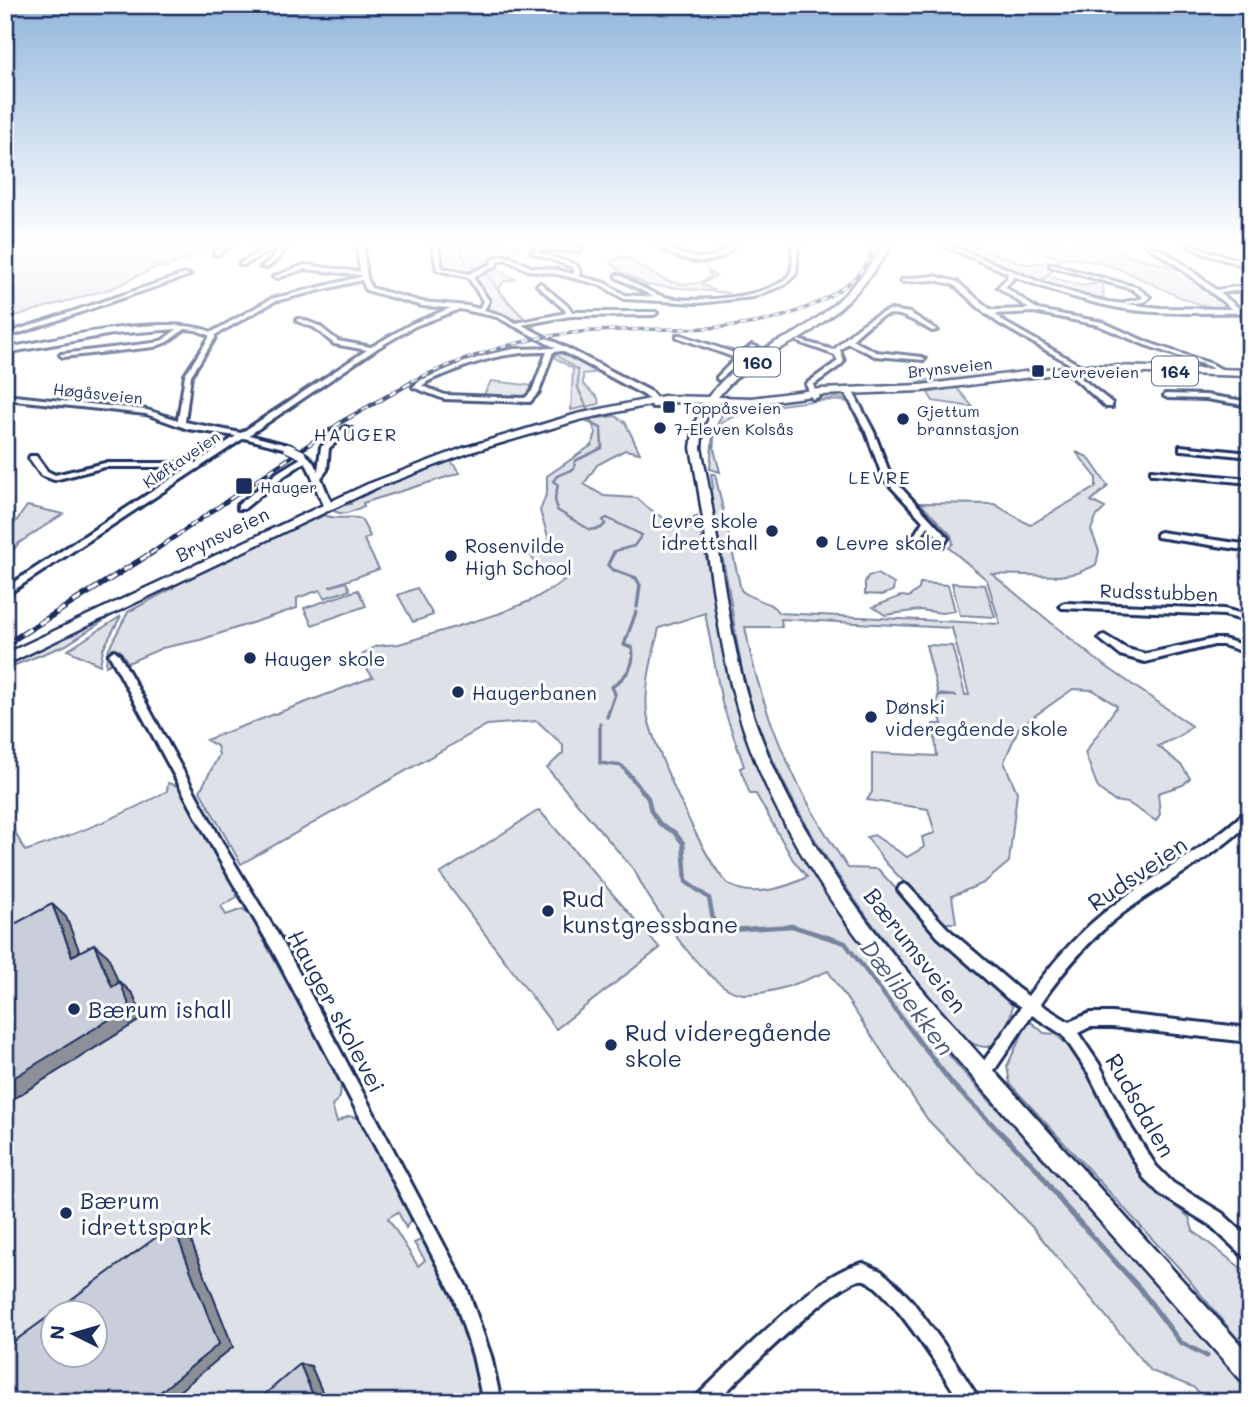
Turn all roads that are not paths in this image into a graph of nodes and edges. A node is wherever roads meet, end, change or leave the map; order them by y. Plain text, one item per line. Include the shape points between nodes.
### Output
1 (81, 311) edge
2 (254, 311) edge
3 (451, 311) edge
4 (481, 311) edge
5 (568, 311) edge
6 (835, 311) edge
7 (1036, 311) joint
8 (987, 312) joint
9 (654, 313) dead end
10 (569, 314) junction
11 (299, 320) dead end
12 (518, 324) junction
13 (184, 327) junction
14 (934, 330) dead end
15 (212, 334) junction
16 (5, 336) edge
17 (679, 337) dead end
18 (802, 337) junction
19 (848, 341) junction
20 (373, 349) junction
21 (564, 349) junction
22 (5, 351) edge
23 (550, 352) junction
24 (768, 352) junction
25 (837, 353) junction
26 (63, 355) dead end
27 (742, 358) junction
28 (922, 359) dead end
29 (1085, 369) junction
30 (1069, 371) junction
31 (1223, 372) junction
32 (1250, 373) edge
33 (719, 378) dead end
34 (737, 387) junction
35 (849, 392) junction
36 (814, 395) junction
37 (1168, 396) dead end
38 (8, 399) edge
39 (764, 400) junction
40 (652, 402) junction
41 (713, 403) junction
42 (1250, 404) edge
43 (1109, 405) dead end
44 (181, 423) junction
45 (348, 429) dead end
46 (241, 435) junction
47 (1183, 448) dead end
48 (1250, 455) edge
49 (303, 456) junction
50 (33, 458) dead end
51 (197, 465) junction
52 (1154, 472) dead end
53 (318, 476) junction
54 (1250, 481) edge
55 (328, 505) junction
56 (241, 507) dead end
57 (927, 522) dead end
58 (1160, 535) dead end
59 (1250, 548) edge
60 (5, 593) edge
61 (1065, 606) dead end
62 (1250, 619) edge
63 (1104, 638) dead end
64 (1250, 651) edge
65 (114, 654) dead end
66 (5, 660) edge
67 (1250, 814) edge
68 (904, 890) dead end
69 (1028, 1006) junction
70 (1068, 1030) junction
71 (1250, 1035) edge
72 (984, 1073) junction
73 (1250, 1251) edge
74 (1250, 1373) edge
75 (492, 1402) edge
76 (703, 1402) edge
77 (972, 1402) edge

1 - 16 street
2 - 15 street
3 - 20 street, Kløftaveien via 413,325
4 - 12 street
5 - 10 street
6 - 18 main road, Bærumsveien / 160
7 - 8 street
7 - 31 street via 1108,325
8 - 29 street
9 - 10 street
10 - 12 street
11 - 20 street via 317,327 336,343
12 - 21 street
13 - 15 street
13 - 22 street via 91,335
13 - 26 street via 154,345
14 - 19 street via 904,313 890,312
15 - 44 street via 188,375
17 - 27 street
18 - 24 main road, Bærumsveien / 160
18 - 25 street
19 - 25 street
19 - 28 street via 875,354
20 - 46 street, Kløftaveien
21 - 23 street
21 - 40 street via 637,388
23 - 23 street via 492,356 417,387 444,397 527,400 535,392
24 - 27 street, Bærumsveien via 752,347
24 - 34 main road, Bærumsveien / 160
24 - 41 main road, Bærumsveien / 160 via 737,371
25 - 36 street via 839,364 809,384
27 - 33 street, Bærumsveien
29 - 30 main road, Brynsveien / 164
29 - 31 main road, Brynsveien / 164
30 - 35 main road, Brynsveien / 164
30 - 43 street
31 - 32 main road, Brynsveien / 164
34 - 39 main road, 164 via 748,397
34 - 41 main road, Bærumsveien / 160
35 - 36 main road, Brynsveien / 164
35 - 57 street via 887,478
36 - 39 main road, Brynsveien / 164
36 - 41 main road, Brynsveien / 164 via 754,406
37 - 42 street
38 - 44 street, Høgåsveien via 134,409
39 - 41 main road, Brynsveien / 164
40 - 41 main road, Brynsveien
40 - 55 main road, Brynsveien via 504,437
41 - 72 main road, Bærumsveien via 703,434 701,473 732,658 746,714 770,775 854,917
44 - 46 street, Høgåsveien
45 - 53 street via 325,447 323,471
46 - 49 street, Høgåsveien, bridge
46 - 51 street, Kløftaveien
47 - 48 street
49 - 53 street
49 - 56 street
50 - 51 street via 54,478 105,466
51 - 60 street, Kløftaveien
52 - 54 street
53 - 55 street
55 - 66 main road, Brynsveien
58 - 59 street
61 - 62 street, Rudsstubben via 1224,612
63 - 64 street via 1124,652 1145,658 1214,642
65 - 75 street, Hauger skolevei via 278,947 461,1294
67 - 69 street, Rudsveien via 1219,844 1115,912 1070,954
68 - 69 street via 953,942
69 - 70 street, Rudsdalen
69 - 72 street, Rudsveien
70 - 71 street via 1090,1020 1112,1020
70 - 73 street, Rudsdalen via 1150,1172 1167,1189 1216,1219
72 - 74 main road, Bærumsveien
76 - 77 street via 817,1296 852,1271 864,1270 901,1301

